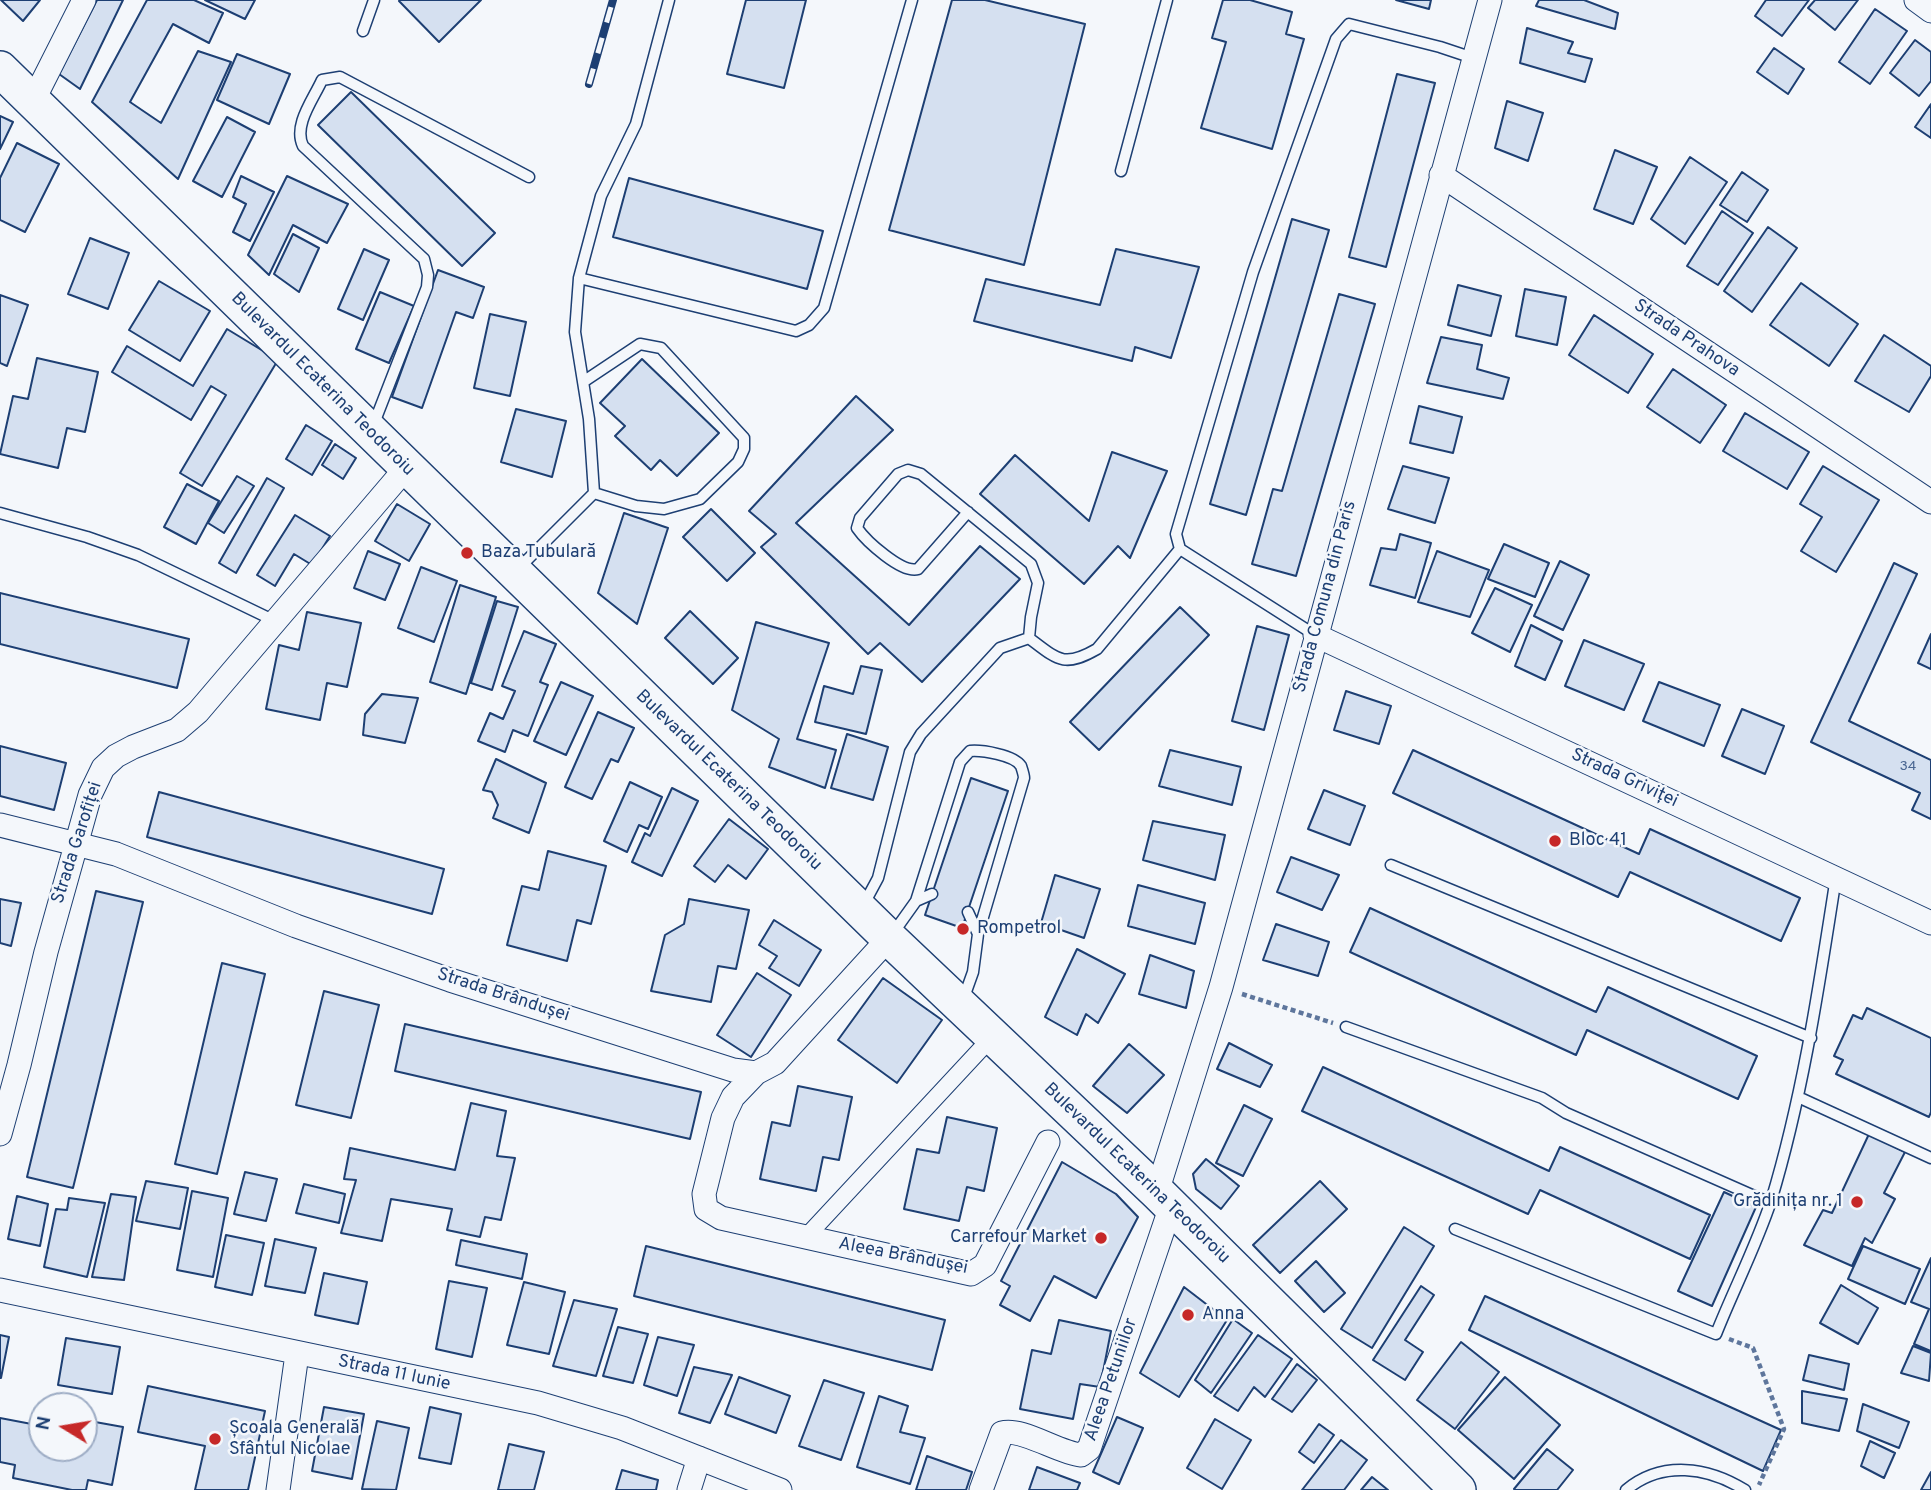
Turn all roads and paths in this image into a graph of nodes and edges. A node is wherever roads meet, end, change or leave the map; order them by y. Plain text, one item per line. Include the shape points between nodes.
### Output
1 (84, 0) edge
2 (374, 0) edge
3 (669, 0) edge
4 (912, 0) edge
5 (1167, 0) edge
6 (1490, 0) edge
7 (1916, 0) edge
8 (1931, 11) edge
9 (363, 31) dead end
10 (1473, 58) junction
11 (0, 69) edge
12 (33, 101) junction
13 (1121, 171) dead end
14 (1441, 175) junction
15 (529, 177) dead end
16 (579, 278) junction
17 (583, 382) junction
18 (371, 432) junction
19 (406, 468) junction
20 (594, 493) junction
21 (1931, 502) edge
22 (968, 512) junction
23 (0, 513) edge
24 (1180, 549) junction
25 (514, 573) junction
26 (275, 621) junction
27 (1315, 635) junction
28 (1030, 638) junction
29 (0, 825) edge
30 (75, 843) junction
31 (1391, 865) dead end
32 (1836, 877) junction
33 (932, 894) dead end
34 (916, 901) junction
35 (860, 910) junction
36 (968, 912) dead end
37 (1931, 923) edge
38 (978, 934) junction
39 (889, 938) junction
40 (1221, 987) junction
41 (961, 1006) junction
42 (1346, 1027) joint
43 (992, 1037) junction
44 (1811, 1038) junction
45 (756, 1073) junction
46 (1798, 1097) junction
47 (0, 1134) edge
48 (1048, 1142) dead end
49 (1931, 1158) edge
50 (1164, 1199) junction
51 (1770, 1203) junction
52 (1455, 1229) dead end
53 (806, 1237) junction
54 (0, 1290) edge
55 (1716, 1334) junction
56 (297, 1354) junction
57 (699, 1458) junction
58 (278, 1490) edge
59 (689, 1490) edge
60 (779, 1490) edge
61 (981, 1490) edge
62 (1458, 1490) edge
63 (1626, 1490) edge
64 (1745, 1490) edge
65 (1757, 1490) edge

1 - 12 street
2 - 9 lane
3 - 16 lane via 636,124 601,196
4 - 16 lane via 824,308 809,325 796,331
5 - 13 lane
6 - 10 street, Strada Comuna din Paris
7 - 8 street
10 - 14 street, Strada Comuna din Paris
10 - 24 lane via 1349,24 1336,39 1253,272 1176,534
11 - 12 main road, Bulevardul Ecaterina Teodoroiu
12 - 18 main road, Bulevardul Ecaterina Teodoroiu
14 - 21 street, Strada Prahova
14 - 27 street, Strada Comuna din Paris
15 - 18 lane via 340,78 322,80 299,129 299,139 424,259 428,275
16 - 17 lane via 575,332
17 - 20 lane
17 - 20 lane via 640,344 661,348 744,438 738,462 700,499 664,509
18 - 19 main road, Bulevardul Ecaterina Teodoroiu
19 - 25 main road, Bulevardul Ecaterina Teodoroiu
19 - 26 street, Strada Garofiței
20 - 25 lane
22 - 22 lane via 921,474 908,470 898,474 860,518 857,528 901,567 912,571
22 - 28 lane via 1031,564 1038,583
23 - 26 lane via 138,555
24 - 27 lane
24 - 28 lane via 1097,649 1079,660 1065,661
25 - 35 main road, Bulevardul Ecaterina Teodoroiu
26 - 30 street, Strada Garofiței via 198,712 177,730 133,747 103,768
27 - 32 street, Strada Griviței
27 - 40 street, Strada Comuna din Paris
28 - 35 lane via 1000,648 921,734 910,752 878,878
29 - 30 street, Strada Brândușei
30 - 45 street, Strada Brândușei via 116,854 296,926 450,980 733,1070
30 - 47 street, Strada Garofiței
31 - 44 lane
32 - 37 street, Strada Griviței
32 - 44 lane
33 - 34 lane
34 - 38 lane via 960,762 970,751 983,750 1016,761 1024,778
34 - 39 lane
35 - 39 main road, Bulevardul Ecaterina Teodoroiu
36 - 38 lane
38 - 41 lane via 973,972
39 - 41 main road, Bulevardul Ecaterina Teodoroiu
39 - 45 street via 775,1063
40 - 42 path
40 - 50 street, Strada Comuna din Paris
41 - 43 main road, Bulevardul Ecaterina Teodoroiu
42 - 51 lane via 1542,1098 1566,1113
43 - 50 main road, Bulevardul Ecaterina Teodoroiu
43 - 53 street, Aleea Brândușei
44 - 46 lane
45 - 53 street, Aleea Brândușei via 733,1097 723,1118 704,1194 706,1209 721,1218
46 - 49 lane
46 - 51 lane
48 - 53 street, Aleea Brândușei via 985,1265 971,1274
50 - 61 street, Aleea Petuniilor via 1089,1449 1082,1455 1070,1454 1015,1432 1002,1433
50 - 62 main road, Bulevardul Ecaterina Teodoroiu
51 - 55 lane
52 - 55 lane
54 - 56 street, Strada 11 Iunie
55 - 65 path via 1753,1348 1784,1429
56 - 57 street, Strada 11 Iunie via 538,1403
56 - 58 street
57 - 59 street
57 - 60 street, Strada 11 Iunie
63 - 64 lane via 1656,1473 1682,1468 1728,1479

